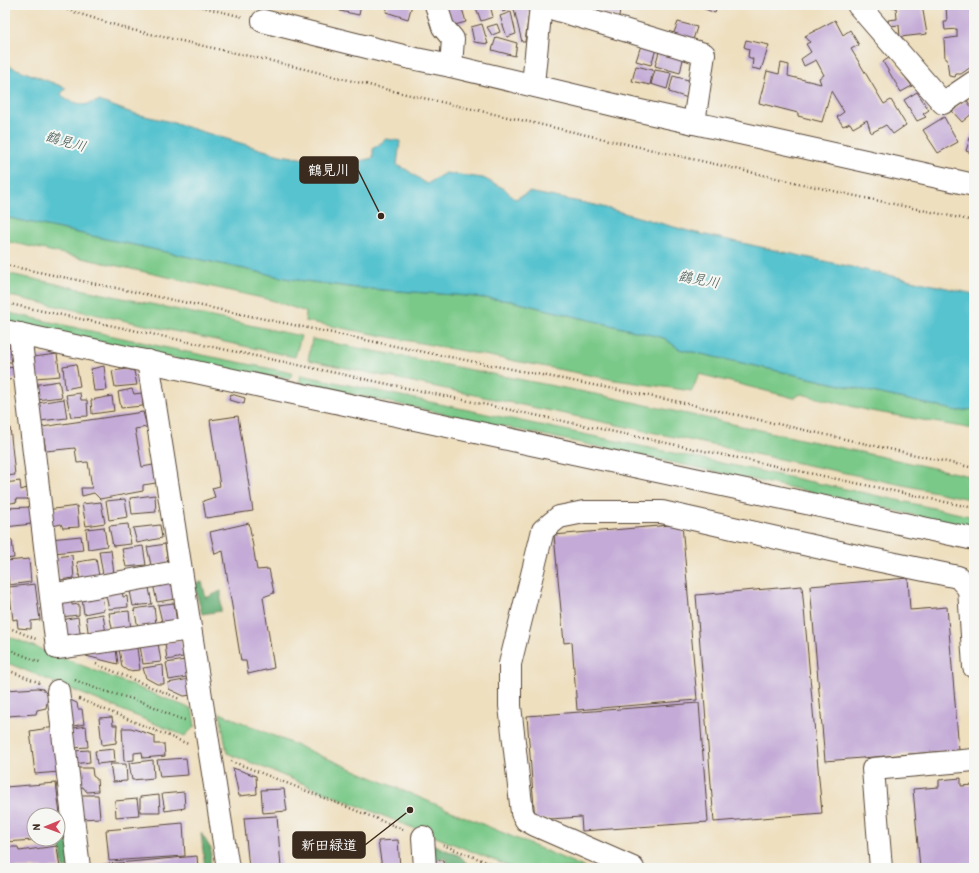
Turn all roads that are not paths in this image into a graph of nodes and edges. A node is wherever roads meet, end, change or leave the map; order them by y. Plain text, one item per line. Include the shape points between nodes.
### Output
1 (436, 5) edge
2 (541, 5) edge
3 (858, 5) edge
4 (263, 21) road end
5 (450, 66) junction
6 (974, 82) edge
7 (533, 84) junction
8 (694, 123) junction
9 (974, 185) edge
10 (13, 332) edge
11 (148, 361) junction
12 (974, 539) edge
13 (181, 571) junction
14 (51, 595) junction
15 (190, 629) junction
16 (974, 667) edge
17 (64, 684) road end
18 (974, 760) edge
19 (423, 837) road end
20 (78, 868) edge
21 (228, 868) edge
22 (425, 868) edge
23 (633, 868) edge
24 (880, 868) edge

1 - 5 street via 443,27 453,39
2 - 7 street
2 - 8 street via 704,54
3 - 6 street via 943,103
4 - 5 street
5 - 7 street
7 - 8 street
8 - 9 street
10 - 11 street
10 - 14 street
11 - 12 street
11 - 13 street
13 - 14 street
13 - 15 street
14 - 15 street via 50,656
15 - 21 street
16 - 23 street via 969,589 958,577 662,512 584,512 559,517 543,530 510,664 510,706 522,812 526,820 535,825
17 - 20 street
18 - 24 street via 873,769
19 - 22 street

